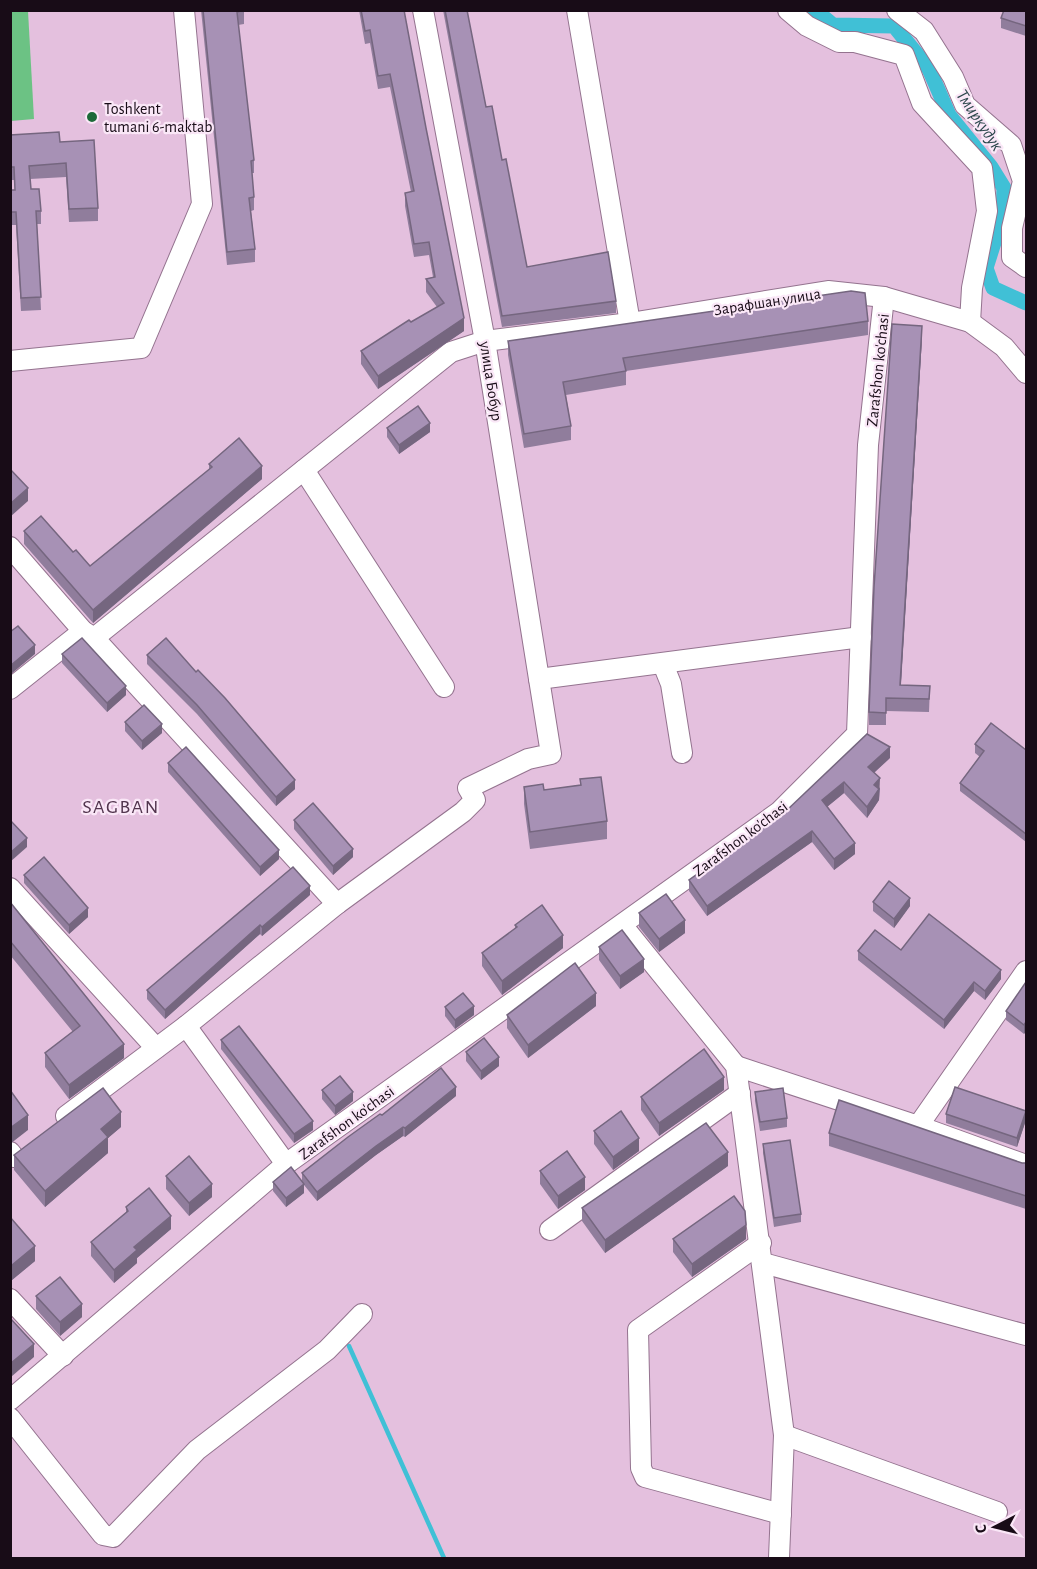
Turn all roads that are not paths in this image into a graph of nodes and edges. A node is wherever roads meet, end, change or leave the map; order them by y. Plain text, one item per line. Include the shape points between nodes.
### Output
1 (184, 10) edge
2 (423, 10) edge
3 (578, 10) edge
4 (788, 10) edge
5 (897, 10) edge
6 (1026, 267) edge
7 (884, 297) junction
8 (970, 322) junction
9 (630, 323) junction
10 (485, 341) junction
11 (1004, 347) junction
12 (1026, 352) edge
13 (10, 361) edge
14 (1026, 373) edge
15 (304, 470) junction
16 (10, 547) edge
17 (88, 635) junction
18 (861, 637) junction
19 (663, 664) junction
20 (539, 679) junction
21 (444, 687) dead end
22 (10, 689) edge
23 (682, 753) dead end
24 (10, 888) edge
25 (337, 904) junction
26 (622, 925) junction
27 (1026, 971) edge
28 (186, 1026) junction
29 (156, 1047) junction
30 (736, 1066) junction
31 (740, 1093) junction
32 (918, 1126) junction
33 (52, 1128) edge
34 (33, 1142) edge
35 (12, 1156) edge
36 (286, 1164) junction
37 (1026, 1165) edge
38 (550, 1230) dead end
39 (760, 1243) junction
40 (763, 1263) junction
41 (10, 1299) edge
42 (362, 1314) dead end
43 (1026, 1335) edge
44 (63, 1356) junction
45 (10, 1400) edge
46 (10, 1418) edge
47 (784, 1435) junction
48 (997, 1512) dead end
49 (781, 1514) junction
50 (779, 1558) edge

1 - 13 street via 202,204 141,348
2 - 10 street, улица Бобур
3 - 9 street
4 - 8 street via 807,26 839,42 855,42 904,55 922,103 981,168 987,211 972,288
5 - 6 street via 924,31 953,77 965,105 1011,145 1023,181 1012,228 1012,257
7 - 8 street, Зарафшан улица
7 - 9 street, Зарафшан улица via 828,291
7 - 18 street, Zarafshon ko'chasi via 868,446
8 - 11 street, Зарафшан улица
9 - 10 street, Зарафшан улица
10 - 15 street, Зарафшан улица via 451,352
10 - 20 street, улица Бобур
11 - 12 street
11 - 14 street, Зарафшан улица
15 - 17 street, Зарафшан улица
15 - 21 street
16 - 17 street
17 - 22 street, Зарафшан улица
17 - 25 street
18 - 19 street
18 - 26 street, Zarafshon ko'chasi via 857,734 779,812
19 - 20 street
19 - 23 street via 672,684
20 - 25 street, улица Бобур via 551,753 528,759 468,788 475,800 463,812
24 - 29 street
25 - 28 street
26 - 30 street
26 - 36 street, Zarafshon ko'chasi
27 - 32 street
28 - 29 street
28 - 36 street
29 - 33 street
30 - 31 street
30 - 32 street
31 - 38 street
31 - 39 street
32 - 37 street
34 - 35 street
36 - 44 street, Zarafshon ko'chasi
39 - 40 street
39 - 49 street via 638,1330 641,1468 645,1477
40 - 43 street
40 - 47 street
41 - 44 street
42 - 46 street via 327,1350 197,1450 113,1537 103,1535
44 - 45 street, Zarafshon ko'chasi
47 - 48 street
47 - 49 street
49 - 50 street

